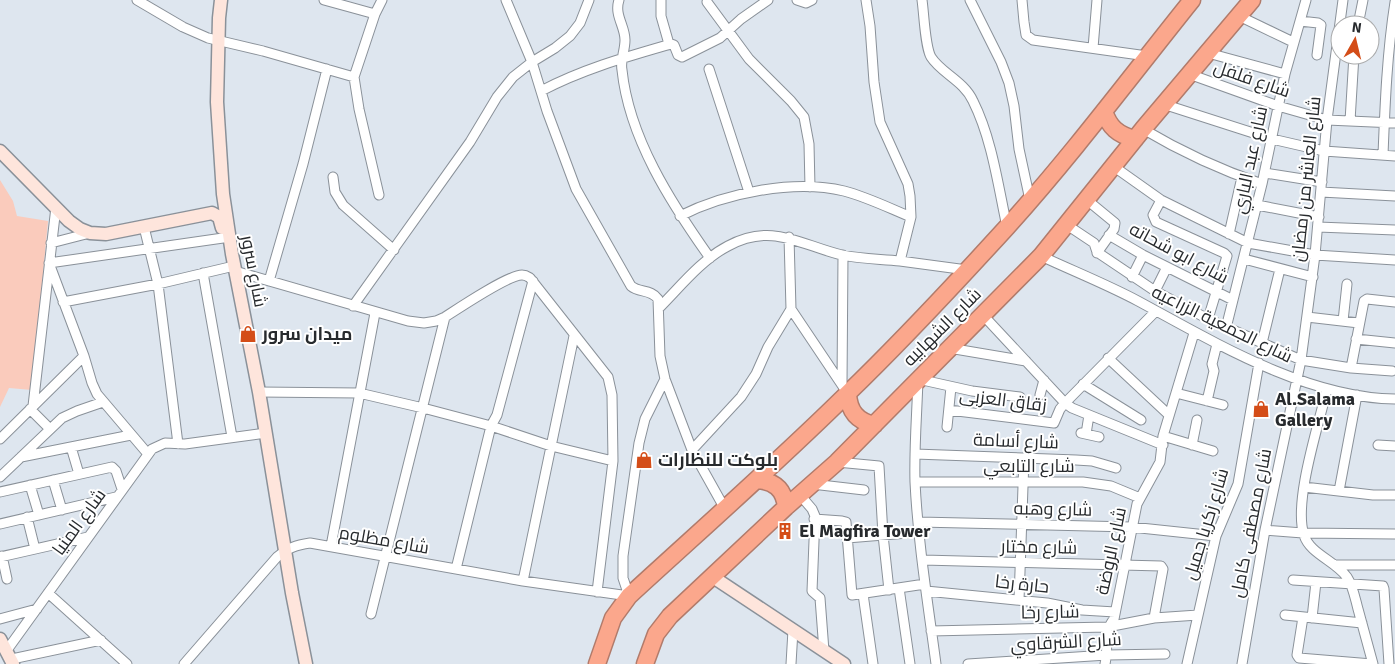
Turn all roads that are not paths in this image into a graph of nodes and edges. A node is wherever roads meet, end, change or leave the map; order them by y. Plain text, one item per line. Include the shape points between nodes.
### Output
1 (221, 0) edge
2 (324, 0) edge
3 (382, 0) edge
4 (506, 0) edge
5 (589, 0) edge
6 (619, 0) edge
7 (661, 0) edge
8 (768, 0) edge
9 (797, 0) edge
10 (812, 0) edge
11 (866, 0) edge
12 (922, 0) edge
13 (970, 0) edge
14 (1022, 0) edge
15 (1096, 0) edge
16 (1192, 0) edge
17 (1252, 0) edge
18 (1306, 0) edge
19 (1343, 0) edge
20 (1363, 0) edge
21 (140, 1) edge
22 (706, 2) dead end
23 (1395, 2) edge
24 (375, 14) junction
25 (1360, 15) edge
26 (1239, 16) junction
27 (1300, 21) junction
28 (728, 30) junction
29 (218, 40) junction
30 (1392, 41) edge
31 (1293, 42) junction
32 (669, 44) junction
33 (1093, 48) junction
34 (1208, 53) junction
35 (1317, 55) dead end
36 (1147, 56) junction
37 (621, 58) junction
38 (1391, 60) edge
39 (532, 62) junction
40 (1353, 65) edge
41 (327, 69) junction
42 (709, 69) dead end
43 (1189, 74) junction
44 (1285, 74) junction
45 (354, 77) junction
46 (541, 91) junction
47 (1385, 93) junction
48 (1395, 94) edge
49 (1163, 104) junction
50 (1278, 106) junction
51 (1104, 111) junction
52 (1327, 120) junction
53 (1350, 121) junction
54 (1384, 122) junction
55 (1395, 123) edge
56 (1139, 134) junction
57 (1272, 139) junction
58 (0, 151) edge
59 (1324, 151) junction
60 (1384, 155) junction
61 (1395, 156) edge
62 (1113, 166) junction
63 (1265, 173) junction
64 (333, 177) dead end
65 (1242, 177) junction
66 (1262, 184) junction
67 (810, 187) junction
68 (1322, 187) junction
69 (749, 192) junction
70 (379, 195) dead end
71 (1395, 196) edge
72 (1030, 200) junction
73 (1087, 200) junction
74 (1161, 200) junction
75 (1257, 206) junction
76 (56, 207) junction
77 (680, 216) junction
78 (911, 217) junction
79 (1319, 217) junction
80 (1067, 225) junction
81 (144, 226) junction
82 (1007, 227) junction
83 (1318, 227) junction
84 (224, 229) junction
85 (1395, 230) edge
86 (90, 233) junction
87 (1229, 234) junction
88 (1109, 235) junction
89 (789, 238) junction
90 (51, 243) junction
91 (1248, 243) junction
92 (151, 249) junction
93 (394, 250) junction
94 (1097, 252) junction
95 (843, 255) junction
96 (1143, 255) junction
97 (1315, 255) junction
98 (1041, 256) junction
99 (710, 258) junction
100 (1244, 259) junction
101 (1395, 260) edge
102 (900, 261) junction
103 (49, 263) junction
104 (234, 264) junction
105 (1167, 267) junction
106 (1280, 269) junction
107 (967, 270) junction
108 (203, 273) junction
109 (1132, 277) junction
110 (1312, 277) junction
111 (269, 281) junction
112 (533, 281) junction
113 (158, 284) junction
114 (1347, 284) dead end
115 (1155, 291) junction
116 (1216, 292) junction
117 (1233, 300) junction
118 (63, 302) junction
119 (1395, 302) edge
120 (353, 306) junction
121 (659, 308) junction
122 (791, 308) junction
123 (1155, 312) junction
124 (376, 313) junction
125 (982, 314) junction
126 (444, 317) junction
127 (1307, 317) junction
128 (1208, 319) junction
129 (1343, 321) junction
130 (1359, 323) junction
131 (1226, 328) junction
132 (1194, 333) junction
133 (574, 336) junction
134 (1356, 339) junction
135 (1262, 343) junction
136 (1395, 343) edge
137 (1217, 344) junction
138 (949, 348) junction
139 (84, 356) junction
140 (1108, 358) junction
141 (1301, 360) junction
142 (1026, 361) junction
143 (1259, 364) junction
144 (1352, 368) junction
145 (1392, 371) dead end
146 (665, 379) junction
147 (918, 379) junction
148 (1297, 379) junction
149 (1044, 380) junction
150 (1083, 384) junction
151 (951, 387) junction
152 (845, 389) junction
153 (1327, 389) junction
154 (259, 392) junction
155 (359, 393) junction
156 (1176, 393) junction
157 (1040, 395) dead end
158 (1357, 395) junction
159 (1020, 397) dead end
160 (1395, 400) edge
161 (1207, 401) junction
162 (103, 402) junction
163 (1065, 403) junction
164 (1223, 405) dead end
165 (32, 408) junction
166 (423, 408) junction
167 (949, 410) junction
168 (1089, 415) junction
169 (1169, 415) junction
170 (1141, 420) dead end
171 (1197, 420) dead end
172 (874, 425) junction
173 (491, 426) junction
174 (947, 426) dead end
175 (50, 429) junction
176 (266, 433) junction
177 (131, 435) junction
178 (232, 437) junction
179 (1099, 437) dead end
180 (0, 439) edge
181 (1163, 440) junction
182 (178, 444) junction
183 (1192, 445) junction
184 (1378, 445) dead end
185 (550, 446) junction
186 (1395, 446) edge
187 (71, 447) junction
188 (692, 450) junction
189 (1213, 452) dead end
190 (148, 454) junction
191 (915, 454) junction
192 (20, 457) junction
193 (1024, 458) junction
194 (613, 461) junction
195 (837, 462) junction
196 (1116, 468) dead end
197 (79, 474) junction
198 (0, 477) edge
199 (53, 480) junction
200 (757, 480) junction
201 (916, 482) junction
202 (1023, 482) junction
203 (30, 485) junction
204 (1304, 487) junction
205 (122, 489) junction
206 (805, 490) junction
207 (864, 490) dead end
208 (0, 492) edge
209 (1339, 492) junction
210 (1395, 495) edge
211 (116, 498) junction
212 (1140, 498) junction
213 (786, 507) junction
214 (725, 509) junction
215 (62, 510) junction
216 (39, 515) junction
217 (27, 517) junction
218 (814, 520) junction
219 (0, 524) edge
220 (1022, 525) junction
221 (919, 527) junction
222 (1131, 527) junction
223 (1265, 530) junction
224 (1303, 533) junction
225 (1395, 534) edge
226 (883, 535) junction
227 (1216, 536) junction
228 (88, 537) junction
229 (847, 538) junction
230 (331, 546) junction
231 (35, 549) junction
232 (286, 550) junction
233 (385, 556) junction
234 (1, 557) edge
235 (922, 560) junction
236 (1021, 562) junction
237 (1124, 565) junction
238 (1336, 565) junction
239 (1395, 565) edge
240 (456, 569) junction
241 (713, 577) junction
242 (7, 579) dead end
243 (1293, 580) dead end
244 (523, 581) junction
245 (1316, 582) junction
246 (1351, 584) junction
247 (926, 587) junction
248 (899, 588) junction
249 (889, 590) junction
250 (597, 592) junction
251 (48, 593) junction
252 (863, 594) junction
253 (629, 596) junction
254 (1019, 600) junction
255 (37, 609) junction
256 (1115, 612) junction
257 (372, 614) dead end
258 (1198, 615) junction
259 (1285, 615) dead end
260 (1303, 617) junction
261 (1154, 618) junction
262 (1312, 618) junction
263 (0, 619) edge
264 (1362, 623) junction
265 (1107, 627) junction
266 (793, 630) junction
267 (932, 631) junction
268 (0, 639) edge
269 (100, 640) junction
270 (824, 651) junction
271 (1165, 654) dead end
272 (8, 657) edge
273 (1106, 659) edge
274 (1308, 662) edge
275 (127, 664) edge
276 (184, 664) edge
277 (306, 664) edge
278 (597, 664) edge
279 (645, 664) edge
280 (791, 664) edge
281 (844, 664) edge
282 (873, 664) edge
283 (910, 664) edge
284 (936, 664) edge
285 (968, 664) edge
286 (1187, 664) edge
287 (1242, 664) edge
288 (1372, 664) edge
289 (1389, 664) edge

1 - 29 street, شارع سرور
2 - 24 street
3 - 24 street
4 - 39 street
5 - 39 street via 580,23 570,36
6 - 37 street via 617,14 625,39
7 - 32 street via 661,16
8 - 28 street
9 - 10 street via 806,3
11 - 78 street via 880,122 908,184
12 - 82 street via 930,55 974,102 989,147
13 - 72 street via 1009,84
14 - 33 street via 1029,38
15 - 33 street
16 - 36 highway, شارع الشهابيه
17 - 26 highway, شارع الشهابيه
18 - 27 street, شارع عبد الباري
19 - 52 street, شارع العاشر من رمضان
20 - 25 street
21 - 29 street via 183,27
22 - 28 street
23 - 30 street
24 - 45 street
26 - 31 street
26 - 34 highway, شارع الشهابيه
27 - 31 street, شارع عبد الباري
27 - 35 street via 1320,25
28 - 32 street via 720,38 682,57 673,44
28 - 67 street via 757,68 804,116 809,144
29 - 41 street
29 - 84 street, شارع سرور via 218,132
30 - 38 street
31 - 44 street, شارع عبد الباري
32 - 37 street
33 - 36 street
34 - 43 highway, شارع الشهابيه
34 - 44 street
36 - 51 highway, شارع الشهابيه
37 - 46 street via 567,77
37 - 77 street via 628,106 643,144
38 - 47 street
39 - 46 street
39 - 93 street via 513,77 497,97 470,142
40 - 53 street
41 - 45 street
41 - 111 street
42 - 69 street
43 - 49 highway, شارع الشهابيه
43 - 50 street, شارع فلفل
44 - 50 street, شارع عبد الباري
45 - 70 street
46 - 121 street via 585,207 631,286 652,293 658,299
47 - 48 street
47 - 54 street
49 - 56 highway, شارع الشهابيه
49 - 57 street
50 - 52 street, شارع فلفل
50 - 57 street, شارع عبد الباري
51 - 56 highway via 1118,133
51 - 72 highway, شارع الشهابيه
52 - 53 street, شارع فلفل
52 - 59 street, شارع العاشر من رمضان
53 - 54 street, شارع فلفل
54 - 55 street, شارع فلفل
54 - 60 street
56 - 62 highway, شارع الشهابيه
56 - 65 street
57 - 59 street
57 - 63 street, شارع عبد الباري
58 - 76 street
59 - 60 street
59 - 68 street, شارع العاشر من رمضان
60 - 61 street
62 - 73 highway, شارع الشهابيه
62 - 74 street
63 - 66 street, شارع عبد الباري
63 - 68 street
64 - 93 street via 335,192 343,205
65 - 66 street
65 - 87 street
66 - 75 street, شارع عبد الباري
67 - 69 street
67 - 78 street via 843,191
68 - 71 street
68 - 79 street, شارع العاشر من رمضان
69 - 77 street via 710,202
72 - 82 highway, شارع الشهابيه
73 - 80 highway, شارع الشهابيه
73 - 88 street via 1115,223
74 - 87 street
74 - 116 street via 1153,216 1156,222 1226,254
75 - 79 street
75 - 91 street, شارع عبد الباري
76 - 86 street via 74,226
76 - 90 street
77 - 99 street
78 - 102 street
79 - 83 street, شارع العاشر من رمضان
80 - 94 street via 1094,243
80 - 98 highway, شارع الشهابيه
81 - 84 street via 212,213 219,217
81 - 86 street via 106,234
81 - 92 street
82 - 107 highway, شارع الشهابيه
83 - 85 street
83 - 97 street, شارع العاشر من رمضان
84 - 92 street
84 - 104 street, شارع سرور
86 - 90 street
87 - 91 street
88 - 94 street
88 - 96 street, شارع ابو شحاته
89 - 95 street
89 - 99 street via 771,235 750,237
89 - 122 street
90 - 103 street
91 - 97 street
91 - 100 street, شارع عبد الباري
92 - 103 street
92 - 113 street
93 - 120 street
94 - 109 street
95 - 102 street
95 - 152 street
96 - 105 street, شارع ابو شحاته
96 - 109 street
97 - 101 street
97 - 110 street, شارع العاشر من رمضان
98 - 123 street, شارع الجمعية الزراعيه
98 - 125 highway, شارع الشهابيه
99 - 121 street
100 - 106 street
100 - 117 street, شارع عبد الباري
102 - 107 street
103 - 118 street
103 - 165 street
104 - 108 street
104 - 111 street
104 - 154 street, شارع سرور
105 - 115 street
105 - 116 street, شارع ابو شحاته
106 - 110 street
106 - 135 street
107 - 152 highway, شارع الشهابيه
108 - 113 street
108 - 178 street
109 - 115 street
110 - 127 street, شارع العاشر من رمضان
111 - 120 street
112 - 126 street via 526,276 514,278
112 - 133 street
112 - 173 street via 498,415
113 - 118 street
113 - 182 street
114 - 129 street
115 - 128 street
116 - 117 street, شارع ابو شحاته
116 - 128 street
117 - 131 street, شارع عبد الباري
118 - 139 street
119 - 130 street via 1367,299
120 - 124 street
121 - 146 street via 660,356
122 - 152 street
122 - 188 street via 741,396
123 - 132 street, شارع الجمعية الزراعيه
123 - 140 street
124 - 126 street via 424,323
124 - 155 street
125 - 138 highway, شارع الشهابيه
125 - 142 street
126 - 166 street
127 - 129 street
127 - 141 street, شارع العاشر من رمضان
128 - 131 street
129 - 130 street
130 - 134 street
131 - 135 street
132 - 137 street, شارع الجمعية الزراعيه
132 - 156 street, شارع الروضة
133 - 185 street
133 - 194 street via 611,384
134 - 136 street
134 - 144 street
135 - 141 street
137 - 143 street, شارع الجمعية الزراعيه
137 - 161 street
138 - 142 street
138 - 147 highway, شارع الشهابيه
139 - 162 street via 92,383
139 - 165 street
140 - 150 street
140 - 169 street
141 - 144 street
141 - 148 street, شارع مصطفى كامل
142 - 149 street
143 - 148 street, شارع الجمعية الزراعيه
143 - 227 street, شارع زكريا جميل via 1238,484
144 - 145 street
146 - 188 street
146 - 253 street via 645,419 639,442 623,556 623,578
147 - 151 street
147 - 172 highway, شارع الشهابيه
147 - 191 street
148 - 153 street, شارع الجمعية الزراعيه
148 - 223 street, شارع مصطفى كامل
149 - 157 street
149 - 163 street
150 - 163 street
150 - 170 street
151 - 159 street
151 - 167 street
152 - 172 highway via 854,415
152 - 200 highway, شارع الشهابيه
153 - 158 street, شارع الجمعية الزراعيه
153 - 204 street
154 - 155 street
154 - 176 street, شارع سرور
155 - 166 street
155 - 230 street
156 - 161 street
156 - 169 street, شارع الروضة
158 - 160 street, شارع الجمعية الزراعيه
158 - 209 street
161 - 164 street
162 - 175 street via 69,414
162 - 177 street
163 - 167 street, زقاق العزبى via 1054,423
163 - 168 street
165 - 175 street
165 - 180 street
166 - 173 street
166 - 233 street
167 - 174 street
168 - 179 street via 1083,434
168 - 181 street
169 - 181 street, شارع الروضة
171 - 183 street
172 - 195 highway, شارع الشهابيه
173 - 185 street
173 - 240 street
175 - 192 street
176 - 178 street
176 - 232 street, شارع سرور
177 - 187 street
177 - 190 street
178 - 182 street
181 - 183 street
181 - 212 street, شارع الروضة via 1160,462
182 - 190 street via 158,445
183 - 189 street
184 - 186 street
185 - 194 street
185 - 244 street
187 - 192 street
187 - 197 street
188 - 214 street
190 - 205 street, شارع المنيا
191 - 193 street, شارع أسامة
191 - 201 street
192 - 198 street
193 - 196 street, شارع أسامة via 1092,461
193 - 202 street
194 - 250 street
195 - 206 highway, شارع الشهابيه
195 - 226 street via 879,466
197 - 199 street
197 - 205 street via 112,467
199 - 203 street
199 - 215 street
200 - 213 highway via 772,482 778,487
200 - 214 highway, شارع الشهابيه
201 - 202 street, شارع التابعي
201 - 221 street
202 - 212 street, شارع التابعي via 1101,484
202 - 220 street
203 - 208 street
203 - 216 street
204 - 209 street
204 - 224 street
205 - 211 street, شارع المنيا
206 - 207 street
206 - 213 highway, شارع الشهابيه
206 - 218 street
209 - 210 street
211 - 215 street
211 - 228 street, شارع المنيا
212 - 222 street, شارع الروضة
213 - 241 highway, شارع الشهابيه
214 - 253 highway, شارع الشهابيه
215 - 216 street
216 - 217 street
217 - 219 street
217 - 231 street
218 - 229 street via 845,521
218 - 270 street via 812,591 820,598
220 - 221 street, شارع وهبه
220 - 222 street, شارع وهبه
220 - 236 street
221 - 226 street, شارع وهبه
221 - 235 street
222 - 227 street, شارع وهبه
222 - 237 street, شارع الروضة
223 - 224 street
223 - 287 street, شارع مصطفى كامل
224 - 225 street
224 - 238 street via 1314,550
226 - 229 street, شارع وهبه
226 - 249 street
227 - 258 street, شارع زكريا جميل
228 - 231 street
228 - 251 street, شارع المنيا
229 - 252 street, حارة رخا via 852,596
230 - 232 street, شارع مظلوم via 310,543
230 - 233 street, شارع مظلوم
231 - 234 street
232 - 276 street, شارع مظلوم
232 - 277 street, شارع سرور
233 - 240 street, شارع مظلوم
233 - 257 street
234 - 242 street
235 - 236 street, شارع مختار
235 - 247 street
236 - 237 street, شارع مختار
236 - 254 street
237 - 256 street, شارع الروضة
237 - 261 street, شارع مختار via 1162,567
238 - 239 street
238 - 246 street
240 - 244 street, شارع مظلوم
241 - 266 street
241 - 279 highway, شارع الشهابيه via 662,624
243 - 245 street
244 - 250 street, شارع مظلوم
245 - 246 street
245 - 262 street
246 - 264 street
246 - 289 street via 1384,587
247 - 248 street, حارة رخا
247 - 254 street, حارة رخا
247 - 267 street
248 - 249 street, حارة رخا
248 - 283 street
249 - 252 street, حارة رخا
250 - 253 street, شارع مظلوم
251 - 255 street, شارع المنيا
251 - 269 street
252 - 282 street
253 - 278 highway, شارع الشهابيه via 613,618
254 - 256 street, حارة رخا
255 - 263 street
255 - 272 street, شارع المنيا
256 - 265 street, شارع الروضة
258 - 261 street, شارع رخا
258 - 286 street, شارع زكريا جميل
259 - 260 street
260 - 262 street
260 - 274 street via 1297,656
261 - 265 street, شارع رخا
262 - 264 street
264 - 288 street
265 - 267 street, شارع رخا
265 - 273 street, شارع الروضة
266 - 270 street
266 - 280 street
267 - 284 street
268 - 272 street
269 - 272 street
269 - 275 street
270 - 281 street
271 - 273 street, شارع الشرقاوي
273 - 285 street, شارع الشرقاوي
274 - 288 street

